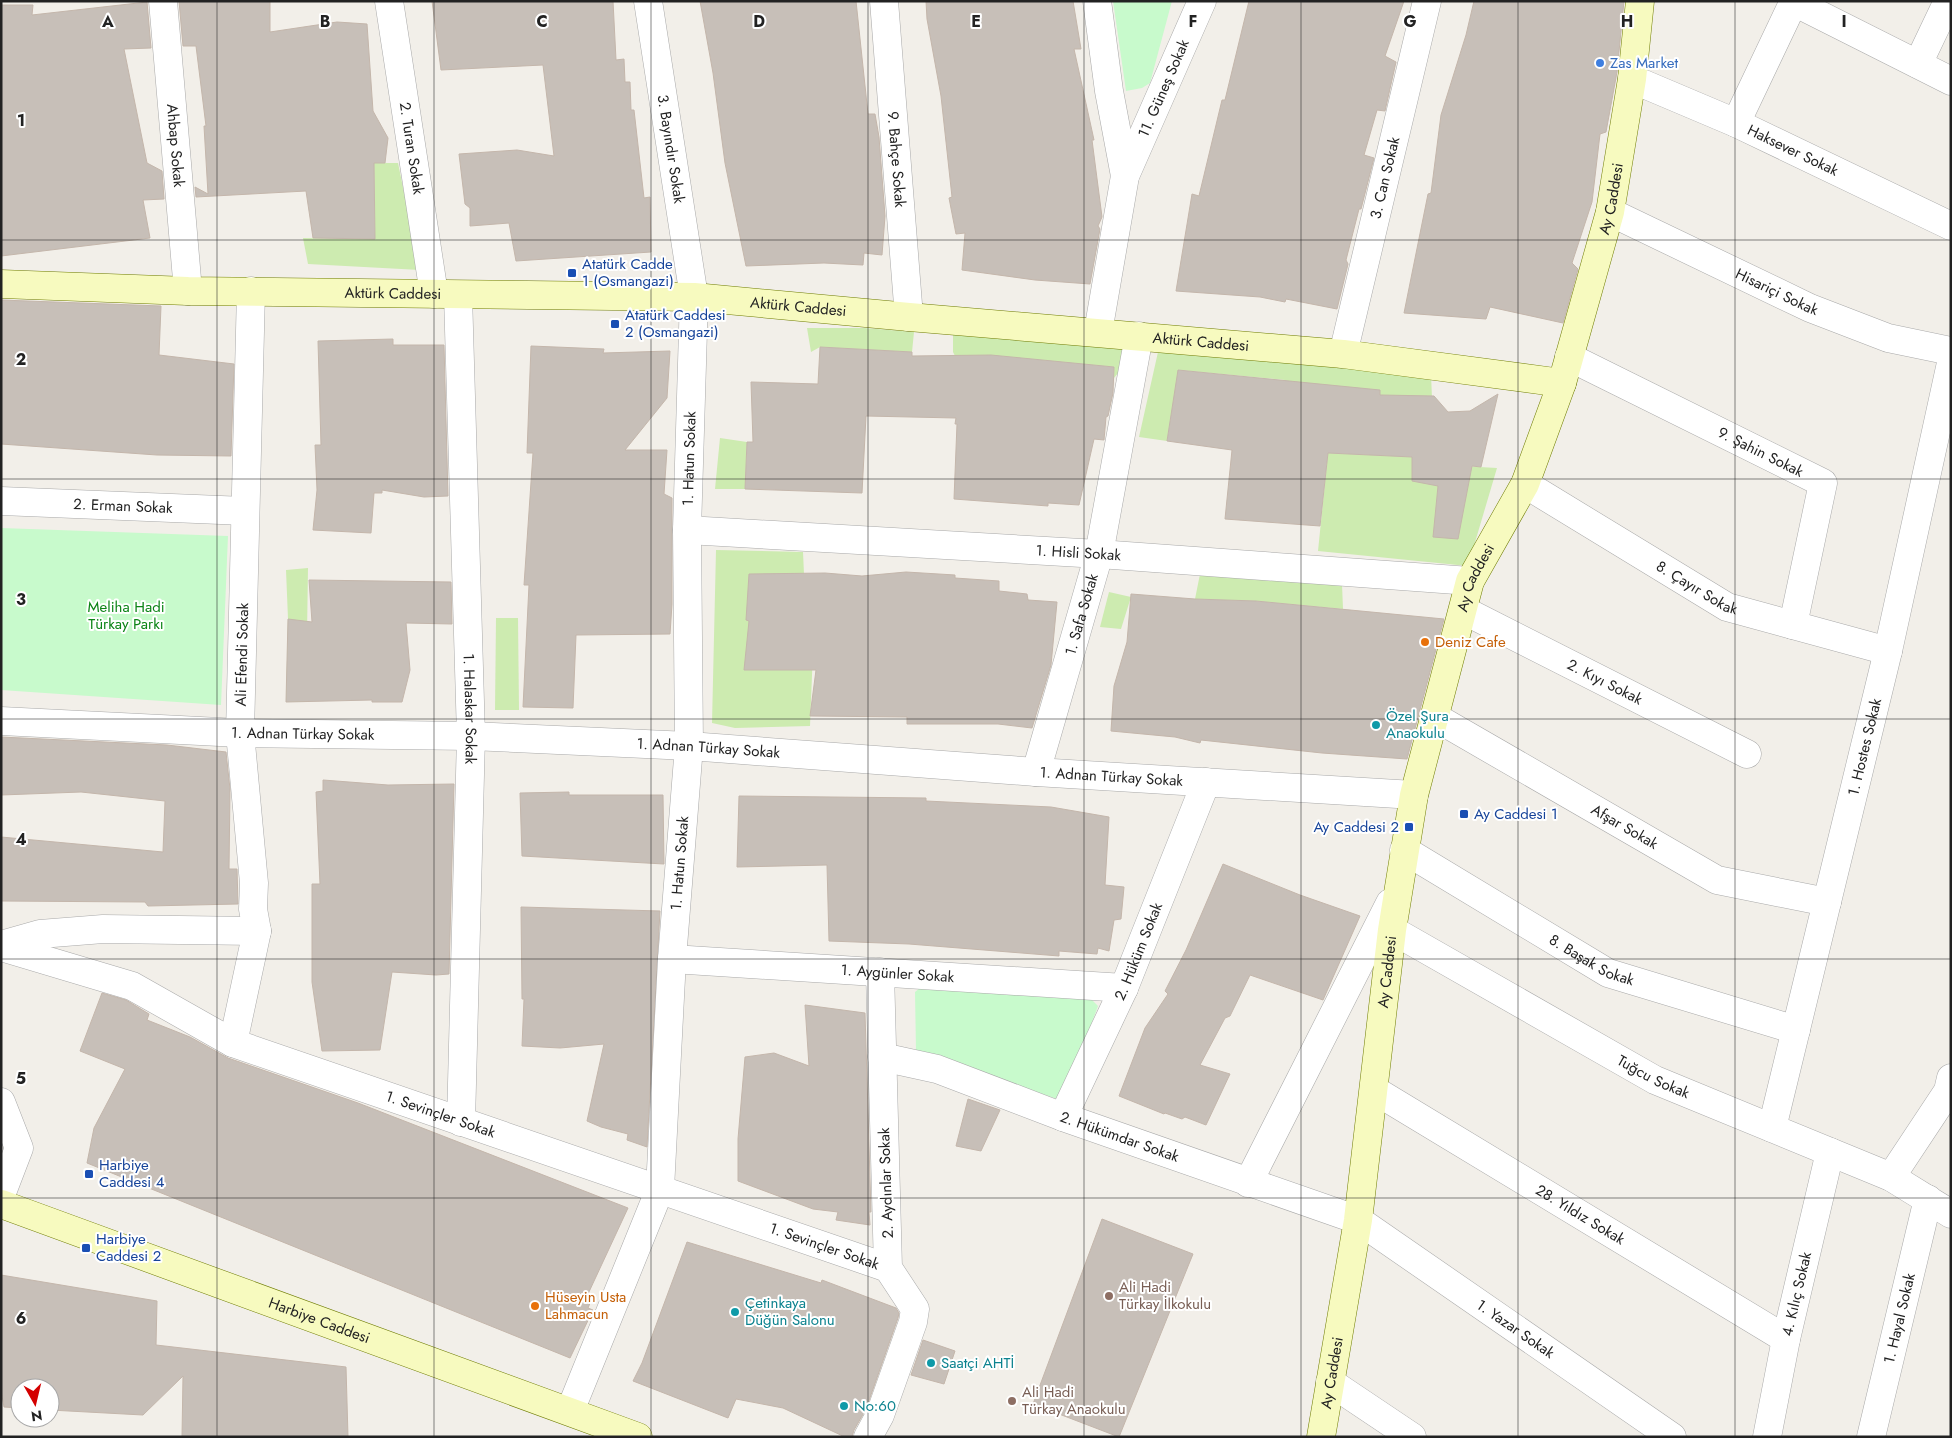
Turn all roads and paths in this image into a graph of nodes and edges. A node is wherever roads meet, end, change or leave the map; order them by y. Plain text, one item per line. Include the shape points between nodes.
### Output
1 (163, 1) edge
2 (389, 1) edge
3 (648, 1) edge
4 (884, 1) edge
5 (1096, 1) edge
6 (1202, 1) edge
7 (1427, 1) edge
8 (1640, 1) edge
9 (1948, 1) edge
10 (1793, 2) edge
11 (1918, 64) junction
12 (1632, 79) junction
13 (1951, 81) edge
14 (1736, 123) junction
15 (1125, 176) junction
16 (1610, 212) junction
17 (1951, 226) edge
18 (1, 284) edge
19 (188, 291) junction
20 (250, 291) junction
21 (446, 294) junction
22 (694, 296) junction
23 (909, 317) junction
24 (1098, 332) junction
25 (1140, 336) junction
26 (1951, 351) edge
27 (1344, 354) junction
28 (1568, 357) junction
29 (1951, 364) edge
30 (1562, 384) junction
31 (1525, 484) junction
32 (1, 500) edge
33 (245, 511) junction
34 (688, 530) junction
35 (1099, 554) junction
36 (1470, 581) junction
37 (1463, 610) junction
38 (1793, 625) junction
39 (1888, 651) junction
40 (1435, 717) junction
41 (1, 721) edge
42 (240, 733) junction
43 (471, 736) junction
44 (689, 746) junction
45 (1747, 754) dead end
46 (1036, 772) junction
47 (1206, 782) junction
48 (1414, 795) junction
49 (1404, 850) junction
50 (1398, 886) junction
51 (1827, 902) junction
52 (257, 930) junction
53 (1392, 930) junction
54 (1, 946) edge
55 (672, 959) junction
56 (880, 972) junction
57 (1124, 988) junction
58 (1796, 1030) junction
59 (233, 1043) junction
60 (882, 1057) junction
61 (1951, 1078) edge
62 (1374, 1090) junction
63 (1, 1102) edge
64 (1063, 1117) junction
65 (461, 1122) junction
66 (1772, 1128) junction
67 (1830, 1152) junction
68 (1891, 1177) junction
69 (1248, 1183) junction
70 (660, 1189) junction
71 (1, 1195) edge
72 (1928, 1199) junction
73 (1, 1204) edge
74 (1951, 1214) edge
75 (1358, 1220) junction
76 (888, 1268) junction
77 (1786, 1339) junction
78 (1330, 1382) junction
79 (570, 1411) junction
80 (638, 1437) edge
81 (868, 1437) edge
82 (1321, 1437) edge
83 (1412, 1437) edge
84 (1672, 1437) edge
85 (1767, 1437) edge
86 (1871, 1437) edge

1 - 19 street, Ahbap Sokak
2 - 21 street, 2. Turan Sokak
3 - 22 street, 3. Bayındır Sokak
4 - 23 street, 9. Bahçe Sokak
5 - 15 street, 11. Güneş Sokak via 1108,91
6 - 15 street, 11. Güneş Sokak
7 - 27 street, 3. Can Sokak
8 - 12 street, Ay Caddesi
9 - 11 street
10 - 11 street
10 - 14 street
11 - 13 street
12 - 14 street, Haksever Sokak
12 - 16 street, Ay Caddesi
14 - 17 street, Haksever Sokak
15 - 24 street, 11. Güneş Sokak
16 - 26 street, Hisariçi Sokak via 1810,308 1888,338
16 - 28 street, Ay Caddesi
18 - 19 street, Aktürk Caddesi
19 - 20 street, Aktürk Caddesi
20 - 21 street, Aktürk Caddesi
20 - 33 street, Ali Efendi Sokak
21 - 22 street, Aktürk Caddesi
21 - 43 street, 1. Halaskar Sokak
22 - 23 street, Aktürk Caddesi
22 - 34 street, 1. Hatun Sokak
23 - 24 street, Aktürk Caddesi
24 - 25 street, Aktürk Caddesi
25 - 27 street, Aktürk Caddesi
25 - 35 street, 1. Safa Sokak
27 - 30 street, Aktürk Caddesi
28 - 30 street, Ay Caddesi
28 - 38 street, 9. Şahin Sokak via 1823,483
29 - 39 street, 1. Hostes Sokak
30 - 31 street, Ay Caddesi
31 - 36 street, Ay Caddesi
31 - 38 street, 8. Çayır Sokak via 1727,607
32 - 33 street, 2. Erman Sokak
33 - 42 street, Ali Efendi Sokak
34 - 35 street, 1. Hisli Sokak
34 - 44 street, 1. Hatun Sokak
35 - 36 street, 1. Hisli Sokak
35 - 46 street, 1. Safa Sokak
36 - 37 street, Ay Caddesi
37 - 40 street, Ay Caddesi
37 - 45 street, 2. Kıyı Sokak
38 - 39 street, 8. Çayır Sokak
39 - 51 street, 1. Hostes Sokak
40 - 48 street, Ay Caddesi
40 - 51 street, Afşar Sokak via 1716,880
41 - 42 street, 1. Adnan Türkay Sokak
42 - 43 street, 1. Adnan Türkay Sokak
42 - 52 street, Ali Efendi Sokak
43 - 44 street, 1. Adnan Türkay Sokak
43 - 65 street, 1. Halaskar Sokak
44 - 46 street, 1. Adnan Türkay Sokak
44 - 55 street, 1. Hatun Sokak
46 - 47 street, 1. Adnan Türkay Sokak
47 - 48 street, 1. Adnan Türkay Sokak
47 - 57 street, 2. Hüküm Sokak
48 - 49 street, Ay Caddesi
49 - 50 street, Ay Caddesi
49 - 58 street, 8. Başak Sokak via 1608,973
50 - 53 street, Ay Caddesi
50 - 69 street
51 - 58 street, 1. Hostes Sokak
52 - 54 street via 103,929 40,934
52 - 59 street, Ali Efendi Sokak
53 - 62 street, Ay Caddesi
53 - 66 street, Tuğcu Sokak via 1655,1080
54 - 59 street, 1. Sevinçler Sokak via 132,986
55 - 56 street, 1. Aygünler Sokak
55 - 70 street, 1. Hatun Sokak
56 - 57 street, 1. Aygünler Sokak
56 - 60 street, 2. Aydınlar Sokak
57 - 64 street, 2. Hüküm Sokak
58 - 66 street, 1. Hostes Sokak
59 - 65 street, 1. Sevinçler Sokak
60 - 64 street, 2. Hükümdar Sokak via 937,1069
60 - 76 street, 2. Aydınlar Sokak
61 - 68 street via 1948,1091
62 - 75 street, Ay Caddesi
62 - 77 street, 28. Yıldız Sokak
63 - 71 street via 19,1148
64 - 69 street, 2. Hükümdar Sokak
65 - 70 street, 1. Sevinçler Sokak
66 - 67 street, Tuğcu Sokak
67 - 68 street, Tuğcu Sokak
67 - 77 street, 4. Kılıç Sokak
68 - 72 street, Tuğcu Sokak
69 - 75 street, 2. Hükümdar Sokak
70 - 76 street, 1. Sevinçler Sokak
70 - 79 street, 1. Hatun Sokak
72 - 74 street, Tuğcu Sokak
72 - 86 street, 1. Hayal Sokak
73 - 79 street, Harbiye Caddesi
75 - 78 street, Ay Caddesi
75 - 84 street, 1. Yazar Sokak
76 - 81 street via 915,1309 880,1415
77 - 85 street, 4. Kılıç Sokak
78 - 82 street, Ay Caddesi
78 - 83 street
79 - 80 street, Harbiye Caddesi

